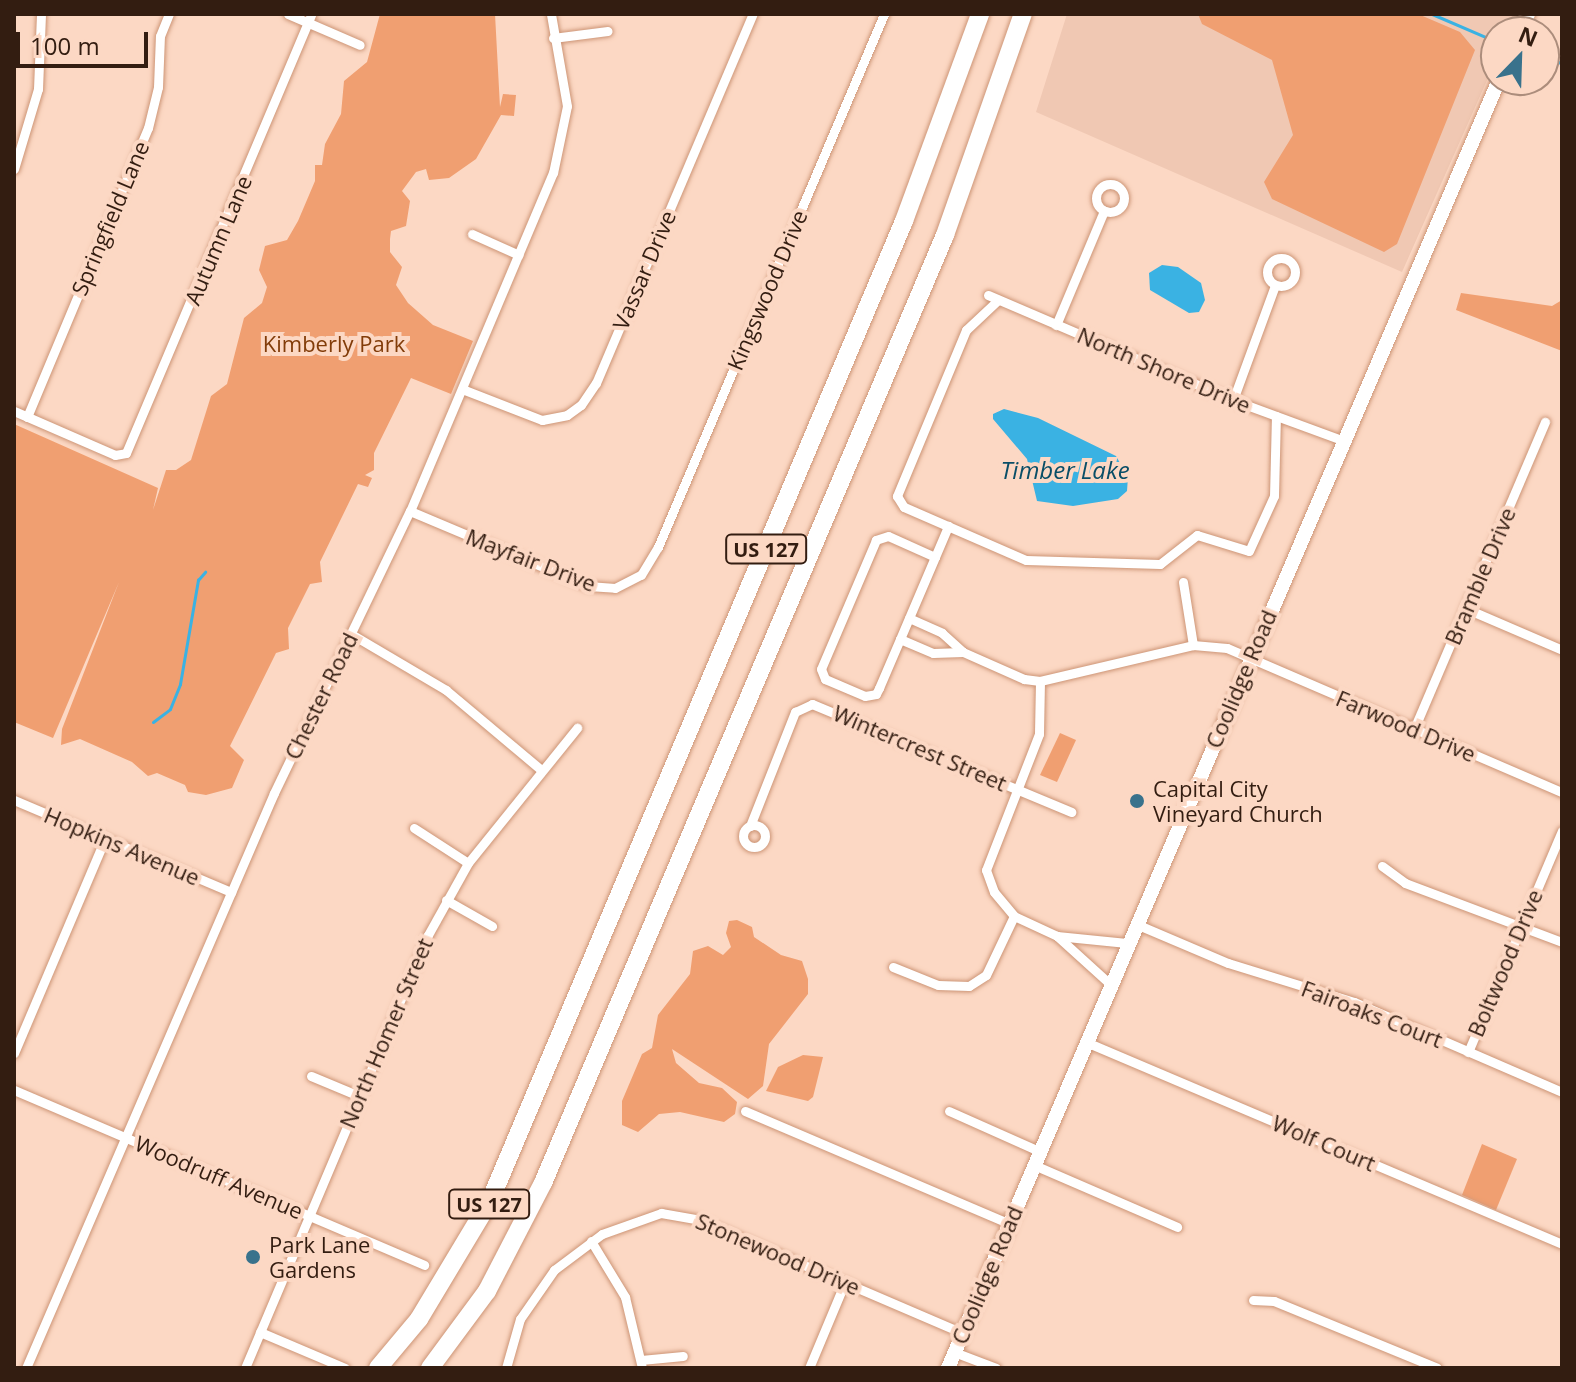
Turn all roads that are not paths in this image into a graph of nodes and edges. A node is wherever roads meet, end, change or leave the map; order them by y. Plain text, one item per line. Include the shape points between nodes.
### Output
1 (41, 14) edge
2 (169, 14) edge
3 (288, 14) edge
4 (551, 14) edge
5 (753, 14) edge
6 (884, 14) edge
7 (980, 14) edge
8 (1025, 14) edge
9 (310, 18) edge
10 (608, 31) dead end
11 (553, 38) junction
12 (360, 45) dead end
13 (1492, 96) edge
14 (14, 131) edge
15 (27, 134) junction
16 (14, 169) edge
17 (1104, 211) dead end
18 (472, 234) dead end
19 (519, 255) junction
20 (1275, 285) dead end
21 (988, 295) dead end
22 (998, 300) junction
23 (1056, 325) junction
24 (462, 389) junction
25 (1233, 400) junction
26 (14, 411) edge
27 (1276, 416) junction
28 (27, 417) junction
29 (1545, 422) dead end
30 (1342, 440) junction
31 (410, 511) junction
32 (948, 526) junction
33 (935, 557) junction
34 (648, 566) joint
35 (1183, 582) dead end
36 (1467, 609) junction
37 (909, 618) junction
38 (351, 634) junction
39 (948, 637) junction
40 (900, 639) junction
41 (1193, 645) junction
42 (1562, 650) edge
43 (963, 652) junction
44 (941, 654) junction
45 (1251, 659) junction
46 (1040, 681) junction
47 (577, 728) dead end
48 (1414, 729) junction
49 (540, 769) junction
50 (1017, 790) junction
51 (1562, 792) edge
52 (14, 800) edge
53 (1071, 812) dead end
54 (750, 826) dead end
55 (414, 828) dead end
56 (1562, 831) edge
57 (105, 839) junction
58 (468, 863) junction
59 (1382, 866) dead end
60 (231, 892) junction
61 (446, 900) junction
62 (1014, 916) junction
63 (1136, 924) junction
64 (1521, 924) junction
65 (492, 926) dead end
66 (1057, 936) junction
67 (1562, 942) edge
68 (1127, 943) junction
69 (893, 967) dead end
70 (1110, 984) junction
71 (1086, 1042) junction
72 (1468, 1052) junction
73 (14, 1053) edge
74 (311, 1076) dead end
75 (14, 1090) edge
76 (1562, 1092) edge
77 (359, 1096) junction
78 (745, 1111) dead end
79 (949, 1111) dead end
80 (124, 1136) junction
81 (1036, 1158) junction
82 (309, 1216) junction
83 (1008, 1223) junction
84 (1177, 1227) dead end
85 (591, 1241) junction
86 (1562, 1244) edge
87 (424, 1265) dead end
88 (845, 1282) junction
89 (1253, 1300) dead end
90 (260, 1332) junction
91 (963, 1333) junction
92 (954, 1352) junction
93 (683, 1356) dead end
94 (641, 1364) edge
95 (26, 1368) edge
96 (245, 1368) edge
97 (345, 1368) edge
98 (377, 1368) edge
99 (430, 1368) edge
100 (506, 1368) edge
101 (809, 1368) edge
102 (948, 1368) edge
103 (996, 1368) edge
104 (1437, 1368) edge

1 - 15 street via 40,72
2 - 28 street, Springfield Lane via 160,36 158,87 148,128
3 - 9 street
4 - 11 street, Chester Road
5 - 24 street, Vassar Drive via 596,383 581,405 567,415 542,420
6 - 34 street, Kingswood Drive
7 - 98 highway, US 127 via 904,221 526,1120 469,1240 419,1319
8 - 99 highway, US 127 via 945,235 543,1183 487,1291
9 - 12 street
9 - 28 street, Autumn Lane via 129,448 115,455
10 - 11 street
11 - 19 street, Chester Road via 565,83 565,129
13 - 30 street, Coolidge Road
14 - 15 street
15 - 16 street
17 - 23 street
18 - 19 street
19 - 24 street, Chester Road
20 - 25 street
21 - 22 street, North Shore Drive
22 - 23 street, North Shore Drive
22 - 32 street via 966,330 897,492 904,507
23 - 25 street, North Shore Drive
24 - 31 street, Chester Road
25 - 27 street, North Shore Drive
26 - 28 street
27 - 30 street, North Shore Drive
27 - 32 street via 1274,496 1249,551 1197,535 1160,564 1043,563
29 - 36 street, Bramble Drive
30 - 45 street, Coolidge Road
31 - 34 street, Mayfair Drive via 588,586 628,585
31 - 38 street, Chester Road
32 - 33 street
33 - 37 street
33 - 40 street via 888,536 876,540 821,669 825,679 873,696
35 - 41 street
36 - 42 street
36 - 48 street, Bramble Drive
37 - 39 street
37 - 40 street
38 - 49 street via 446,690
38 - 60 street, Chester Road
39 - 43 street
39 - 44 street via 950,647
40 - 44 street
41 - 45 street, Farwood Drive via 1218,646
41 - 46 street
43 - 44 street
43 - 46 street
45 - 48 street, Farwood Drive
45 - 63 street, Coolidge Road
46 - 50 street via 1039,734
47 - 49 street, North Homer Street
48 - 51 street, Farwood Drive
49 - 58 street, North Homer Street
50 - 53 street, Wintercrest Street
50 - 54 street, Wintercrest Street via 824,706 805,704 795,712
50 - 62 street via 986,865 994,892
52 - 57 street, Hopkins Avenue
55 - 58 street
56 - 64 street, Boltwood Drive
57 - 60 street, Hopkins Avenue
57 - 73 street
58 - 61 street, North Homer Street
59 - 64 street via 1405,883
60 - 80 street, Chester Road
61 - 65 street
61 - 77 street, North Homer Street
62 - 66 street
62 - 69 street via 986,975 969,986 938,985
63 - 68 street, Coolidge Road
63 - 72 street, Fairoaks Court via 1228,963 1332,994
64 - 67 street
64 - 72 street, Boltwood Drive
66 - 68 street
66 - 70 street
68 - 70 street, Coolidge Road
70 - 71 street, Coolidge Road
71 - 81 street, Coolidge Road
71 - 86 street, Wolf Court
72 - 76 street, Fairoaks Court
74 - 77 street
75 - 80 street, Woodruff Avenue
77 - 82 street, North Homer Street
78 - 83 street
79 - 81 street
80 - 82 street, Woodruff Avenue
80 - 95 street, Chester Road
81 - 83 street, Coolidge Road
81 - 84 street
82 - 87 street, Woodruff Avenue
82 - 90 street, North Homer Street
83 - 91 street, Coolidge Road
85 - 88 street, Stonewood Drive via 640,1218 684,1215
85 - 94 street via 625,1297
85 - 100 street, Stonewood Drive via 554,1270 533,1297 515,1331
88 - 91 street, Stonewood Drive
88 - 101 street
89 - 104 street via 1274,1301
90 - 96 street, North Homer Street
90 - 97 street
91 - 92 street, Coolidge Road
92 - 102 street, Coolidge Road
92 - 103 street
93 - 94 street

